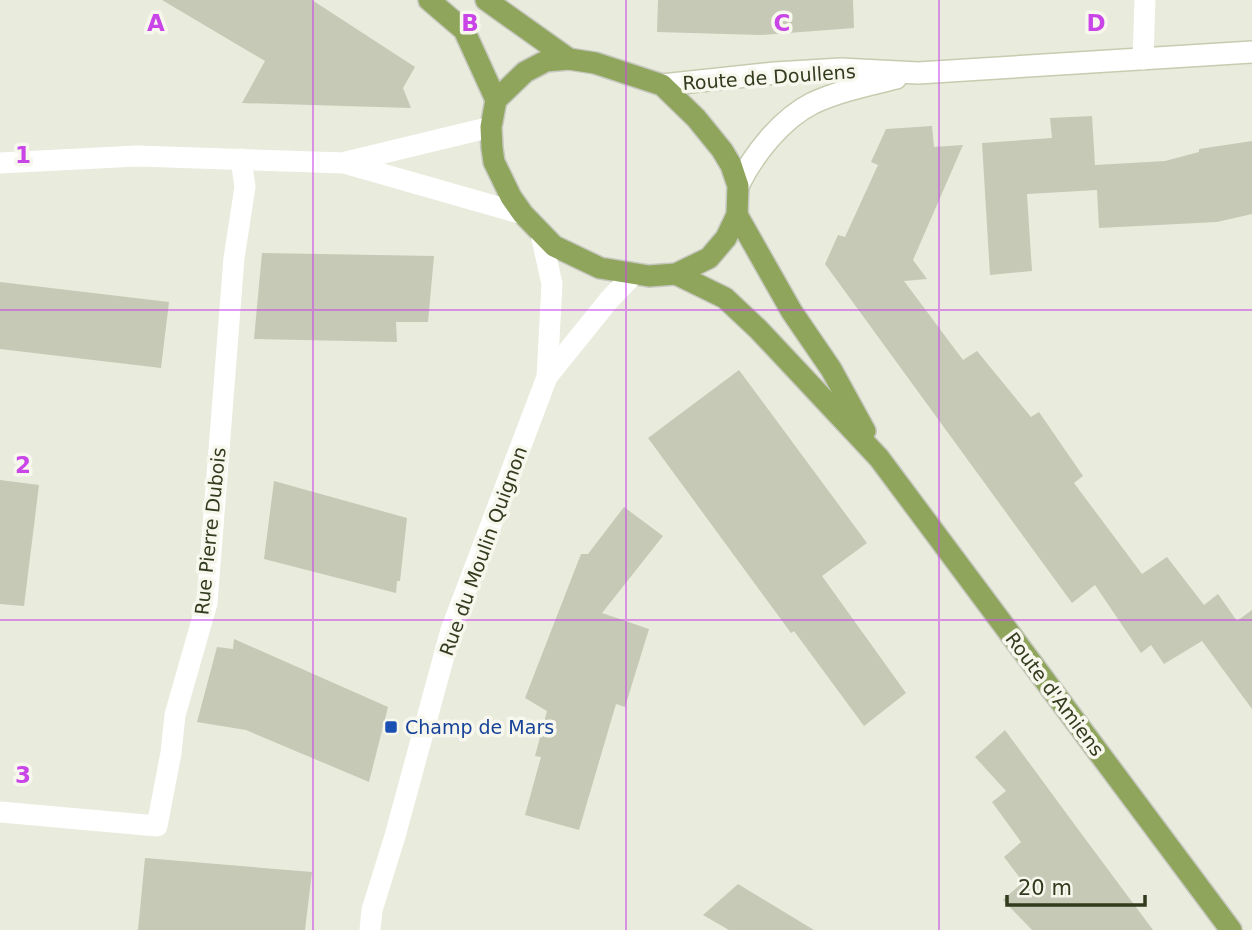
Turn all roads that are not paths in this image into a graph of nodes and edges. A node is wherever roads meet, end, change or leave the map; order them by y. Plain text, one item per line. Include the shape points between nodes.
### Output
1 (429, 0) edge
2 (486, 0) edge
3 (1145, 0) edge
4 (1252, 52) edge
5 (569, 59) junction
6 (1143, 59) junction
7 (919, 73) junction
8 (662, 85) junction
9 (496, 100) junction
10 (491, 127) junction
11 (241, 159) junction
12 (0, 163) edge
13 (344, 163) junction
14 (738, 186) junction
15 (523, 214) junction
16 (737, 215) junction
17 (541, 234) junction
18 (634, 274) junction
19 (676, 274) junction
20 (547, 377) junction
21 (879, 458) junction
22 (0, 812) edge
23 (370, 930) edge
24 (1231, 930) edge

1 - 9 main road via 464,30
2 - 5 main road
3 - 6 street
4 - 6 street, Route de Doullens
5 - 8 main road
5 - 9 main road via 546,61 525,72
6 - 7 street, Route de Doullens
7 - 8 street, Route de Doullens via 841,69
7 - 14 street, Route de Doullens via 811,104 763,148
8 - 14 main road via 722,150
9 - 10 main road
10 - 13 street
10 - 15 main road via 494,162
11 - 12 street via 137,156
11 - 13 street
11 - 22 street, Rue Pierre Dubois via 245,187 234,258 207,603 175,715 157,826
13 - 15 street
14 - 16 main road
15 - 17 main road
16 - 19 main road via 709,258
16 - 21 main road, Route d'Amiens
17 - 18 main road via 554,246 600,268
17 - 20 street, Rue du Moulin Quignon via 552,284
18 - 19 main road
18 - 20 street, Rue du Moulin Quignon
19 - 21 main road, Route d'Amiens via 733,306
20 - 23 street, Rue du Moulin Quignon via 451,630
21 - 24 main road, Route d'Amiens

